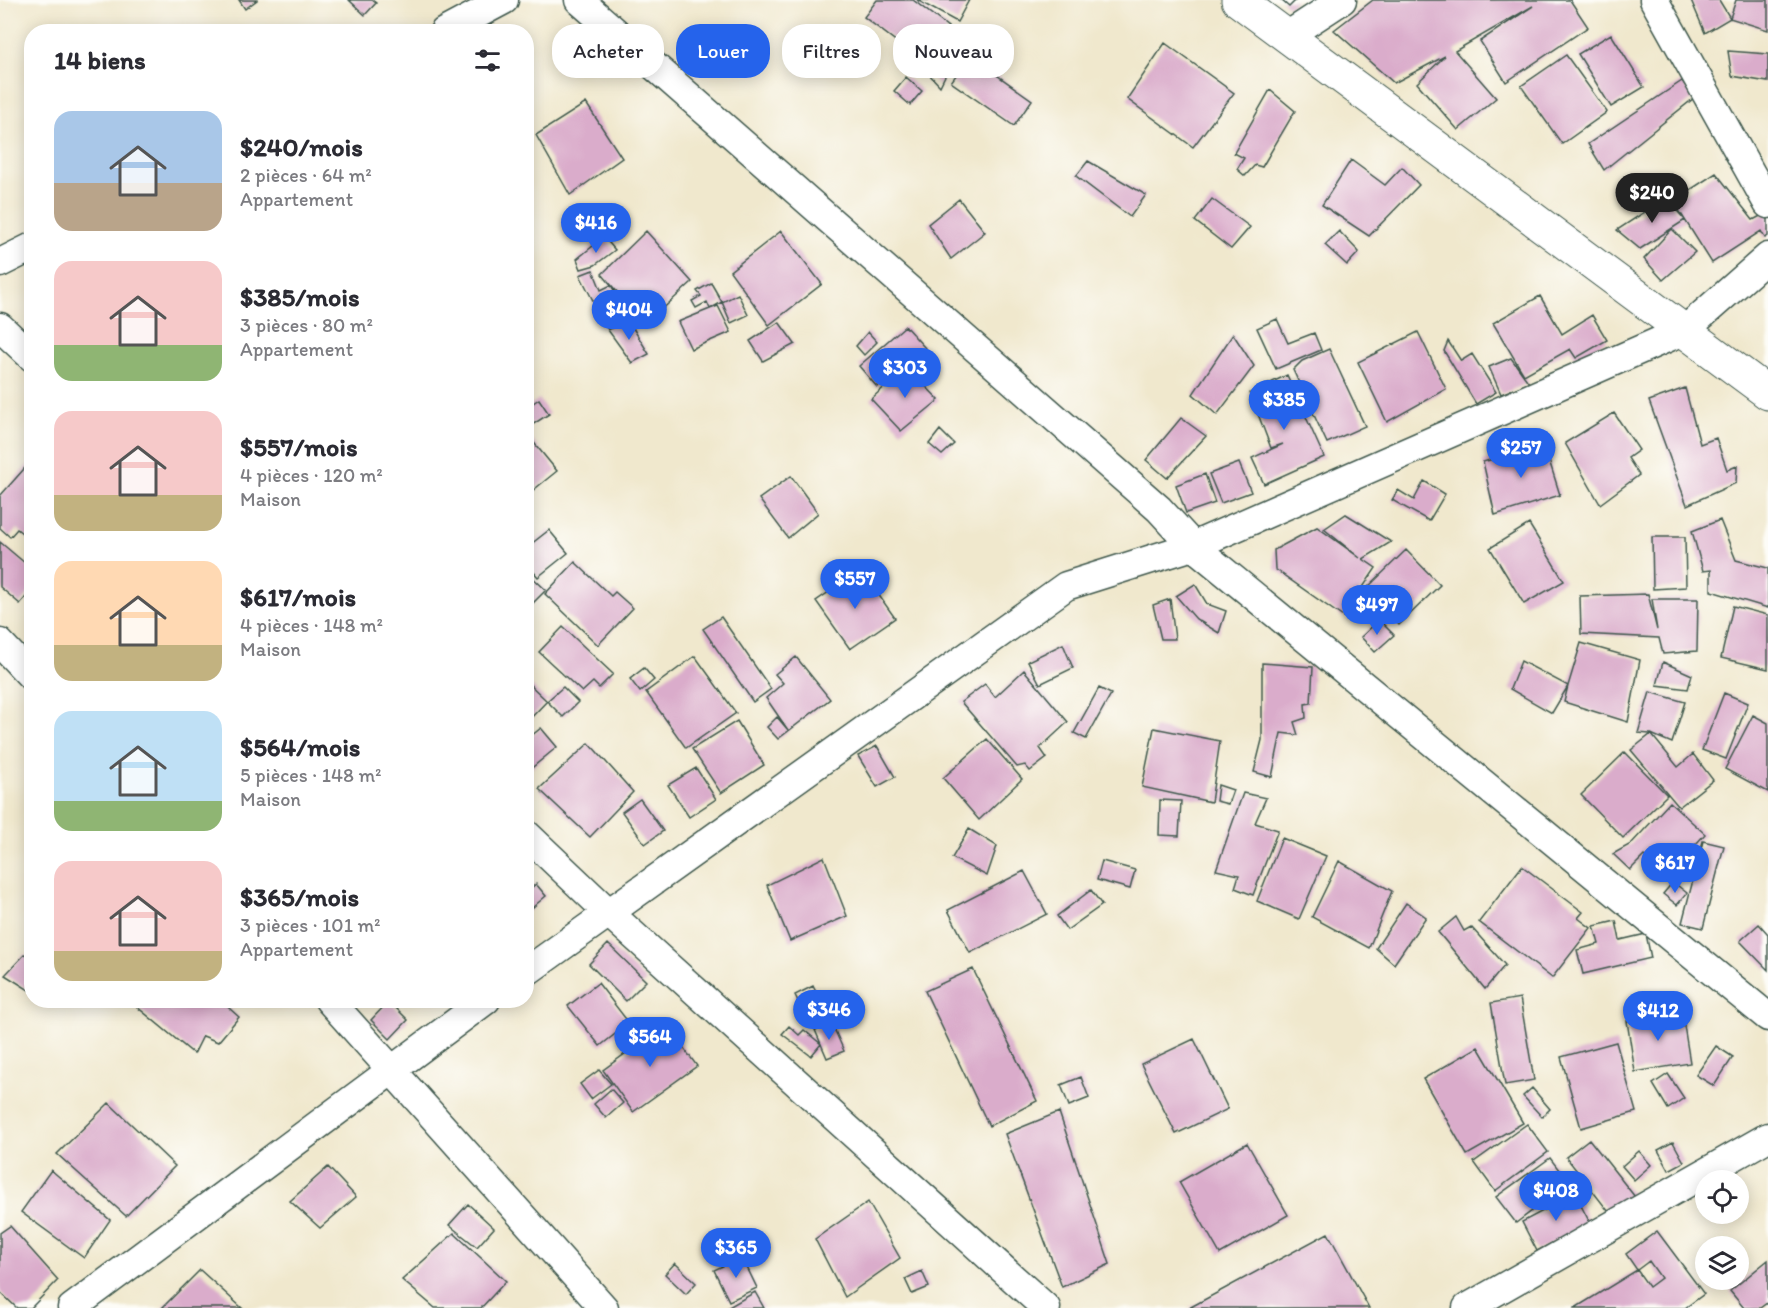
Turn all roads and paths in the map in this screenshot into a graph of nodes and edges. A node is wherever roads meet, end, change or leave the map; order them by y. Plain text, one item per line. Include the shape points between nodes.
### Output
1 (504, 0) edge
2 (579, 0) edge
3 (1238, 0) edge
4 (1342, 0) edge
5 (1654, 0) edge
6 (459, 24) edge
7 (1287, 36) junction
8 (1768, 204) edge
9 (24, 251) edge
10 (1768, 257) edge
11 (0, 263) edge
12 (0, 327) edge
13 (1685, 330) junction
14 (24, 350) edge
15 (1768, 393) edge
16 (1193, 546) junction
17 (0, 643) edge
18 (24, 668) edge
19 (534, 842) edge
20 (609, 913) junction
21 (534, 966) edge
22 (336, 1008) edge
23 (475, 1008) edge
24 (1768, 1017) edge
25 (391, 1068) junction
26 (1768, 1137) edge
27 (72, 1308) edge
28 (604, 1308) edge
29 (1046, 1308) edge
30 (1467, 1308) edge

1 - 6 street
2 - 16 street via 1159,509
3 - 7 street
4 - 7 street
5 - 8 street
7 - 13 street
9 - 11 street
10 - 13 street
12 - 14 street
13 - 15 street
13 - 16 street
16 - 20 street via 1066,586
16 - 24 street
17 - 18 street
19 - 20 street
20 - 21 street
20 - 29 street
22 - 25 street
23 - 25 street
25 - 27 street
25 - 28 street
26 - 30 street

